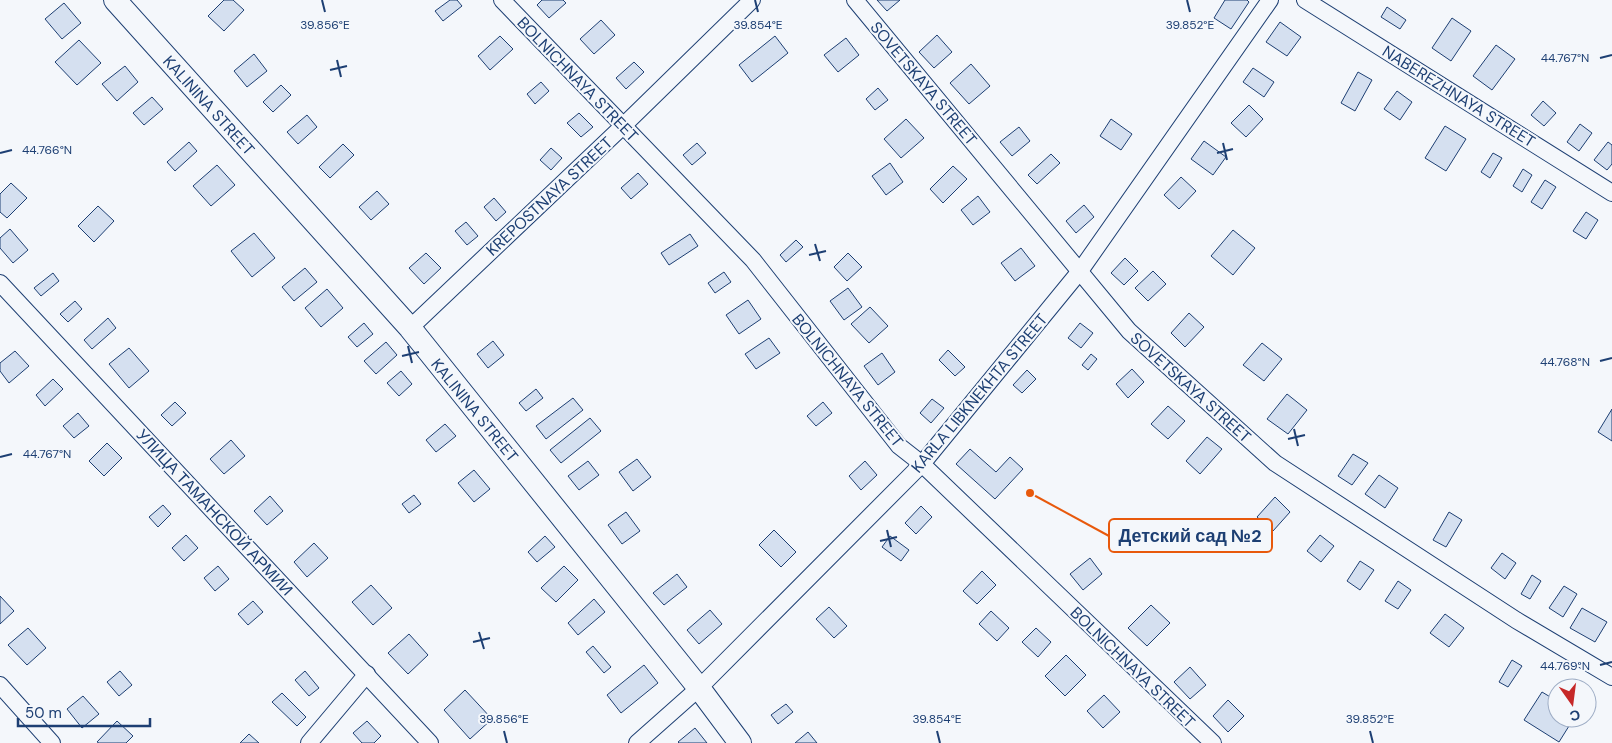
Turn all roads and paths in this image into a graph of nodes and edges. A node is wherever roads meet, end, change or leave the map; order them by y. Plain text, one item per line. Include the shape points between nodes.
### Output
1 (114, 0) edge
2 (502, 0) edge
3 (752, 0) edge
4 (855, 0) edge
5 (1270, 0) edge
6 (1305, 0) edge
7 (623, 126) junction
8 (1612, 193) edge
9 (1080, 271) junction
10 (0, 283) edge
11 (410, 328) junction
12 (922, 464) junction
13 (367, 674) junction
14 (1612, 677) edge
15 (0, 685) edge
16 (699, 688) junction
17 (52, 743) edge
18 (309, 743) edge
19 (430, 743) edge
20 (638, 743) edge
21 (740, 743) edge
22 (1212, 743) edge

1 - 11 street, KALININA STREET
2 - 7 street, BOLNICHNAYA STREET
3 - 7 street, KREPOSTNAYA STREET
4 - 9 street, SOVETSKAYA STREET
5 - 9 street, KARLA LIBKNEKHTA STREET
6 - 8 street, NABEREZHNAYA STREET
7 - 11 street, KREPOSTNAYA STREET
7 - 12 street, BOLNICHNAYA STREET via 753,260 899,446
9 - 12 street, KARLA LIBKNEKHTA STREET
9 - 14 street, SOVETSKAYA STREET via 1129,331 1275,463 1516,620
10 - 13 street, УЛИЦА ТАМАНСКОЙ АРМИИ
11 - 16 street, KALININA STREET
12 - 16 street, KARLA LIBKNEKHTA STREET
12 - 22 street, BOLNICHNAYA STREET
13 - 18 street
13 - 19 street, УЛИЦА ТАМАНСКОЙ АРМИИ
15 - 17 street
16 - 20 street, KARLA LIBKNEKHTA STREET
16 - 21 street, KALININA STREET

